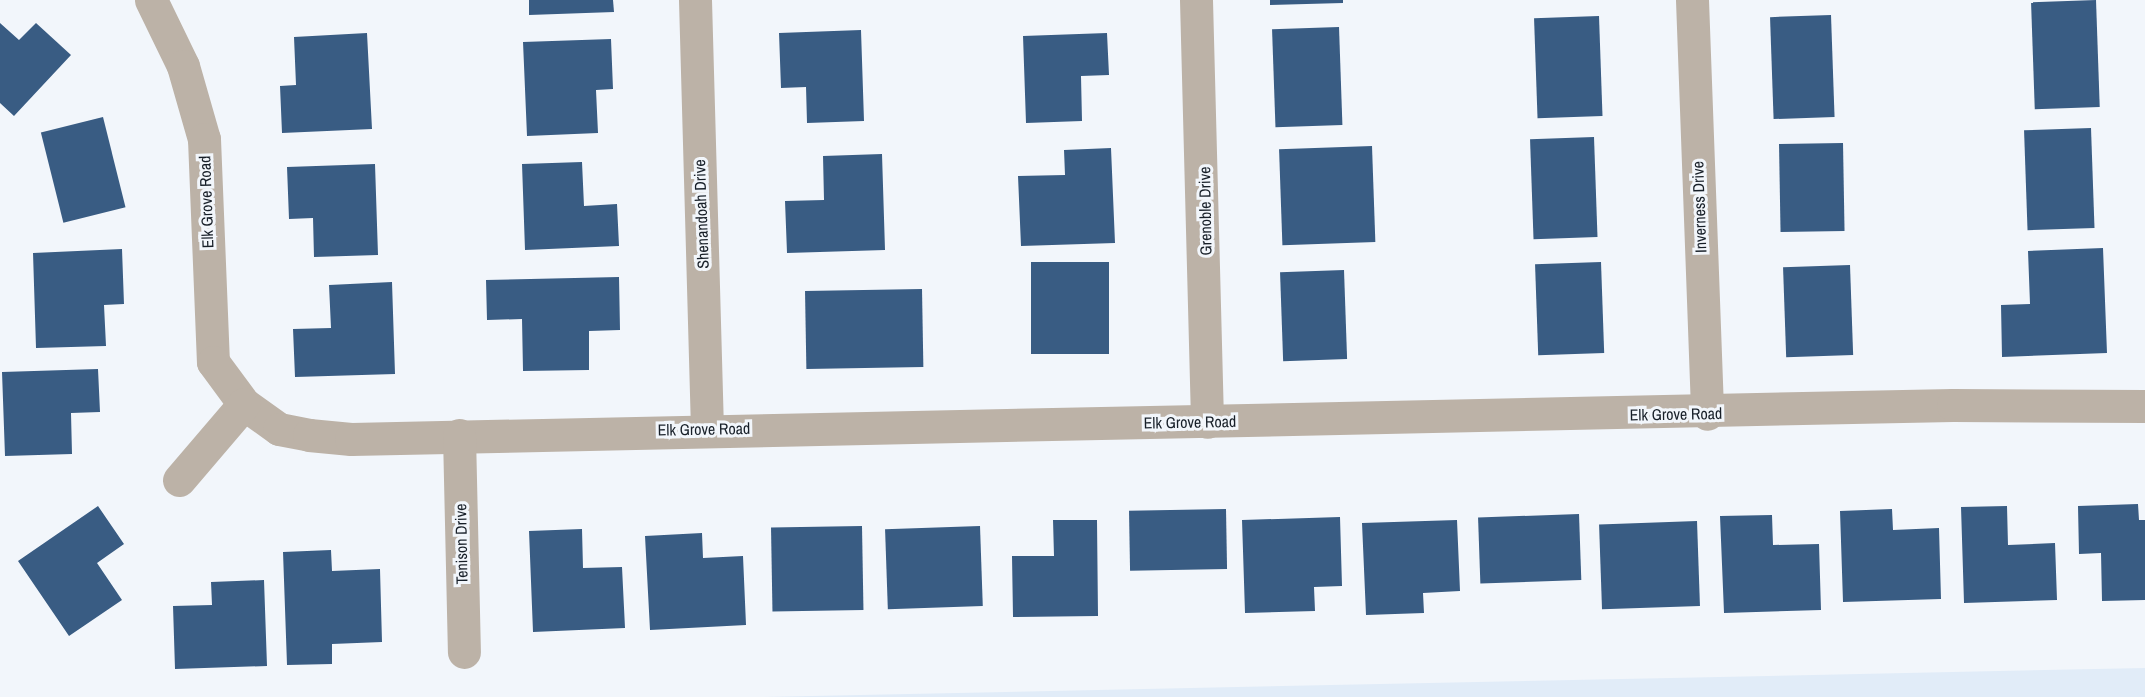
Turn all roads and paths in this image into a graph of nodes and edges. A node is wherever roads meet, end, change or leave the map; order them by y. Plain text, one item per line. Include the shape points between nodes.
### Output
1 (151, 0) edge
2 (695, 0) edge
3 (1196, 0) edge
4 (1692, 0) edge
5 (244, 404) junction
6 (2145, 406) edge
7 (1707, 414) junction
8 (1207, 422) junction
9 (707, 429) junction
10 (459, 435) junction
11 (179, 480) dead end
12 (464, 652) dead end

1 - 5 street, Elk Grove Road via 183,66 204,139 213,362
2 - 9 street, Shenandoah Drive
3 - 8 street, Grenoble Drive via 1204,134
4 - 7 street, Inverness Drive
5 - 10 street, Elk Grove Road via 279,429 309,435
5 - 11 street
6 - 7 street, Elk Grove Road
7 - 8 street, Elk Grove Road
8 - 9 street, Elk Grove Road
9 - 10 street, Elk Grove Road
10 - 12 street, Tenison Drive

